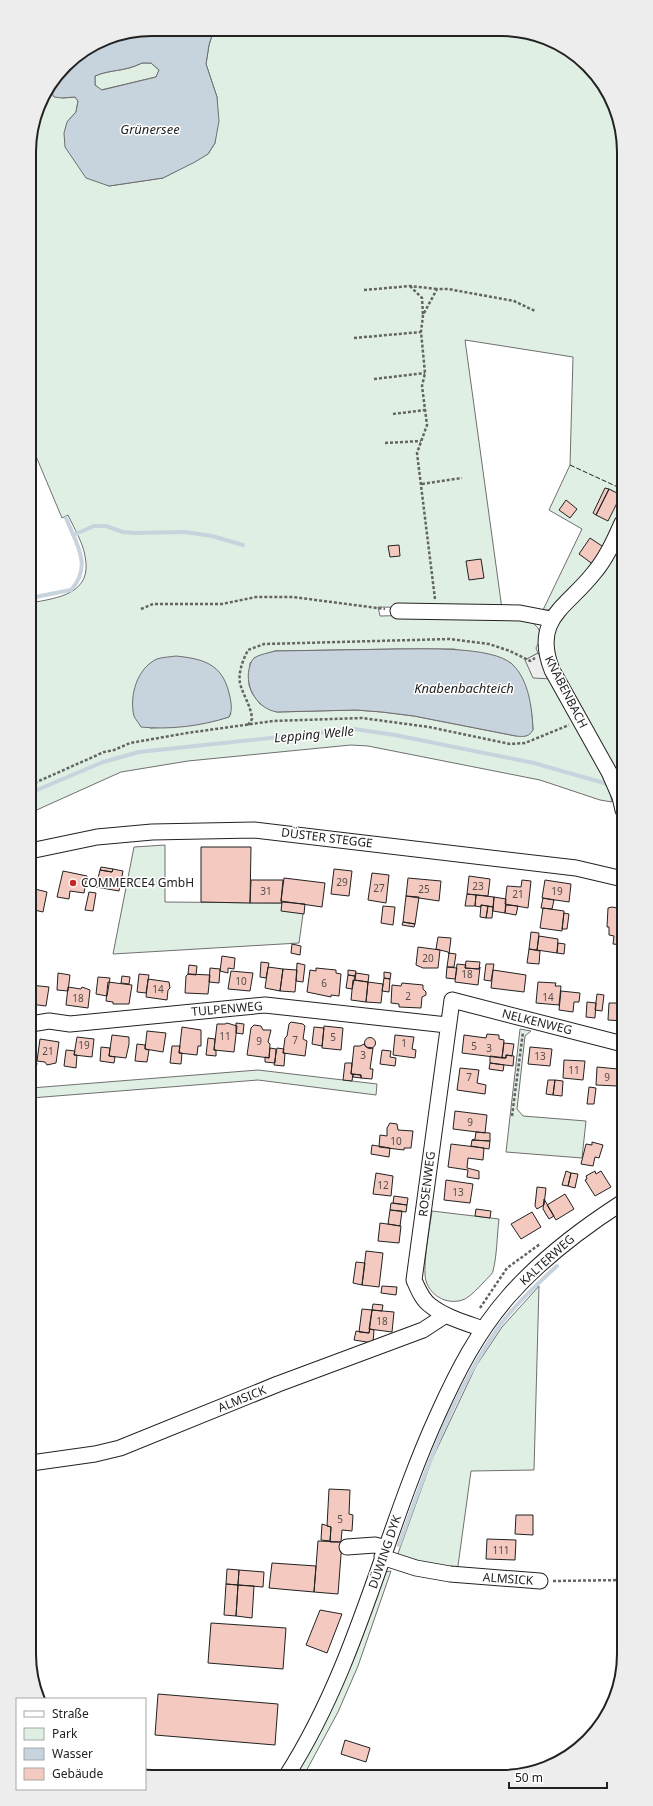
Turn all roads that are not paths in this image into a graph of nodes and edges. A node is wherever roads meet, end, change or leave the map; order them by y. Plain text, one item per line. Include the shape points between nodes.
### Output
1 (617, 533) edge
2 (398, 611) road end
3 (551, 619) junction
4 (617, 793) edge
5 (36, 850) edge
6 (617, 878) edge
7 (452, 1000) joint
8 (36, 1023) edge
9 (447, 1025) junction
10 (617, 1042) edge
11 (617, 1206) edge
12 (446, 1315) junction
13 (483, 1329) junction
14 (36, 1462) edge
15 (347, 1547) dead end
16 (384, 1552) junction
17 (540, 1581) road end
18 (290, 1770) edge

1 - 3 street, KNABENBACH via 593,576
2 - 3 street via 520,613
3 - 4 street, KNABENBACH via 547,632 546,654 552,670 609,772
5 - 6 street, DÜSTER STEGGE via 97,837 152,832 254,830 576,868
7 - 9 street, ROSENWEG
7 - 10 street, NELKENWEG
8 - 9 street, TULPENWEG via 49,1021 70,1024 265,1005
9 - 12 street, ROSENWEG via 414,1280 430,1306
11 - 13 street, KALTERWEG via 566,1242 525,1277
12 - 13 street, ROSENWEG
12 - 14 street, ALMSICK via 423,1330 278,1384 120,1448
13 - 16 street, DÜWING DYK via 463,1362 433,1425 411,1476
15 - 16 street, ALMSICK via 375,1545
16 - 17 street, ALMSICK via 416,1568 450,1574
16 - 18 street, DÜWING DYK via 355,1636 327,1702

